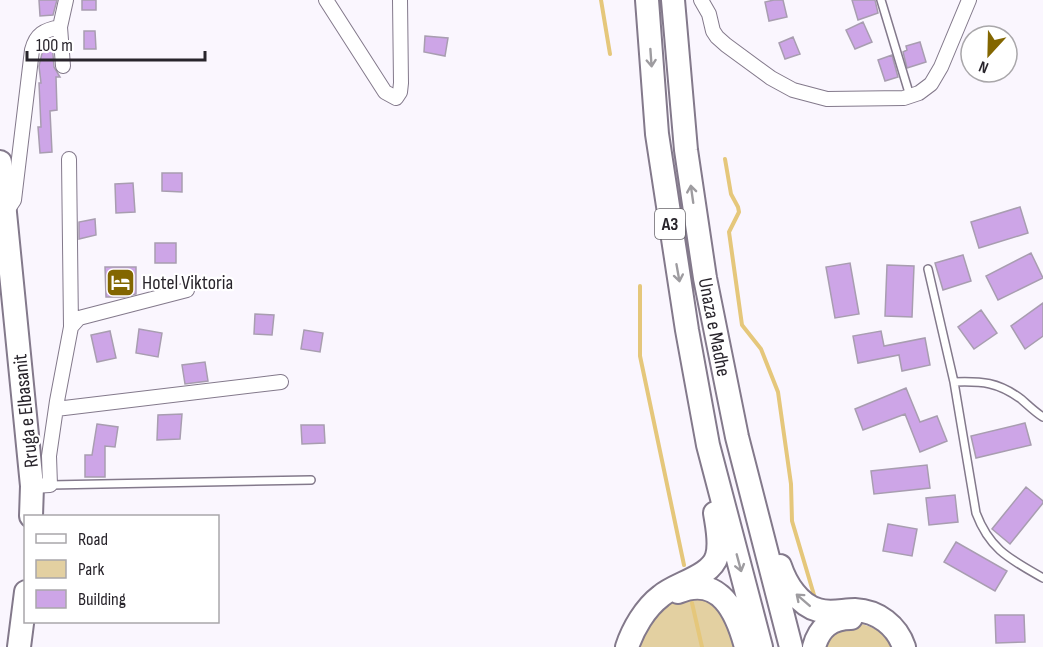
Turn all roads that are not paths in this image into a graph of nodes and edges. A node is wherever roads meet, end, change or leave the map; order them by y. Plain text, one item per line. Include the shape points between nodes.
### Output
1 (66, 0) edge
2 (326, 0) edge
3 (400, 0) edge
4 (647, 0) edge
5 (673, 0) edge
6 (701, 0) edge
7 (881, 0) edge
8 (969, 0) edge
9 (60, 27) junction
10 (63, 66) dead end
11 (910, 96) junction
12 (69, 159) dead end
13 (0, 162) edge
14 (5, 213) junction
15 (928, 269) dead end
16 (187, 290) dead end
17 (71, 327) junction
18 (281, 382) dead end
19 (954, 382) junction
20 (56, 409) junction
21 (1043, 417) edge
22 (737, 437) junction
23 (708, 445) junction
24 (311, 480) dead end
25 (41, 485) junction
26 (31, 515) edge
27 (1043, 578) edge
28 (24, 608) edge
29 (19, 647) edge
30 (627, 647) edge
31 (633, 647) edge
32 (746, 647) edge
33 (761, 647) edge
34 (791, 647) edge
35 (814, 647) edge
36 (897, 647) edge
37 (904, 647) edge

1 - 9 street
2 - 3 street via 384,92 396,98 401,83
4 -> 23 main road, Unaza e Madhe / A3 via 657,134
22 -> 5 main road, Unaza e Madhe / A3 via 699,243 686,150
6 - 11 street via 717,37 764,74 793,90 827,99
7 - 11 lane
8 - 11 street via 936,75 925,89
9 - 10 street
9 - 14 street via 39,34 34,43 14,200
12 - 17 street
13 - 14 main road, Rruga e Elbasanit
14 - 25 main road, Rruga e Elbasanit
15 - 19 lane
16 - 17 street via 79,318
17 - 20 street
18 - 20 street
19 - 21 lane via 997,385
19 - 27 lane via 981,526 1003,554
20 - 25 street
22 - 34 main road, Unaza e Madhe / A3
37 -> 22 main road via 893,627 877,615 854,610 819,611 796,596 783,576
23 - 30 main road via 716,559 652,604
23 -> 33 main road, Unaza e Madhe / A3
24 - 25 lane
25 - 26 main road, Rruga e Elbasanit
28 - 29 main road
31 - 32 main road via 646,620 660,603 677,592 697,587 709,589 728,602
35 - 36 main road via 826,625 842,618 878,624

